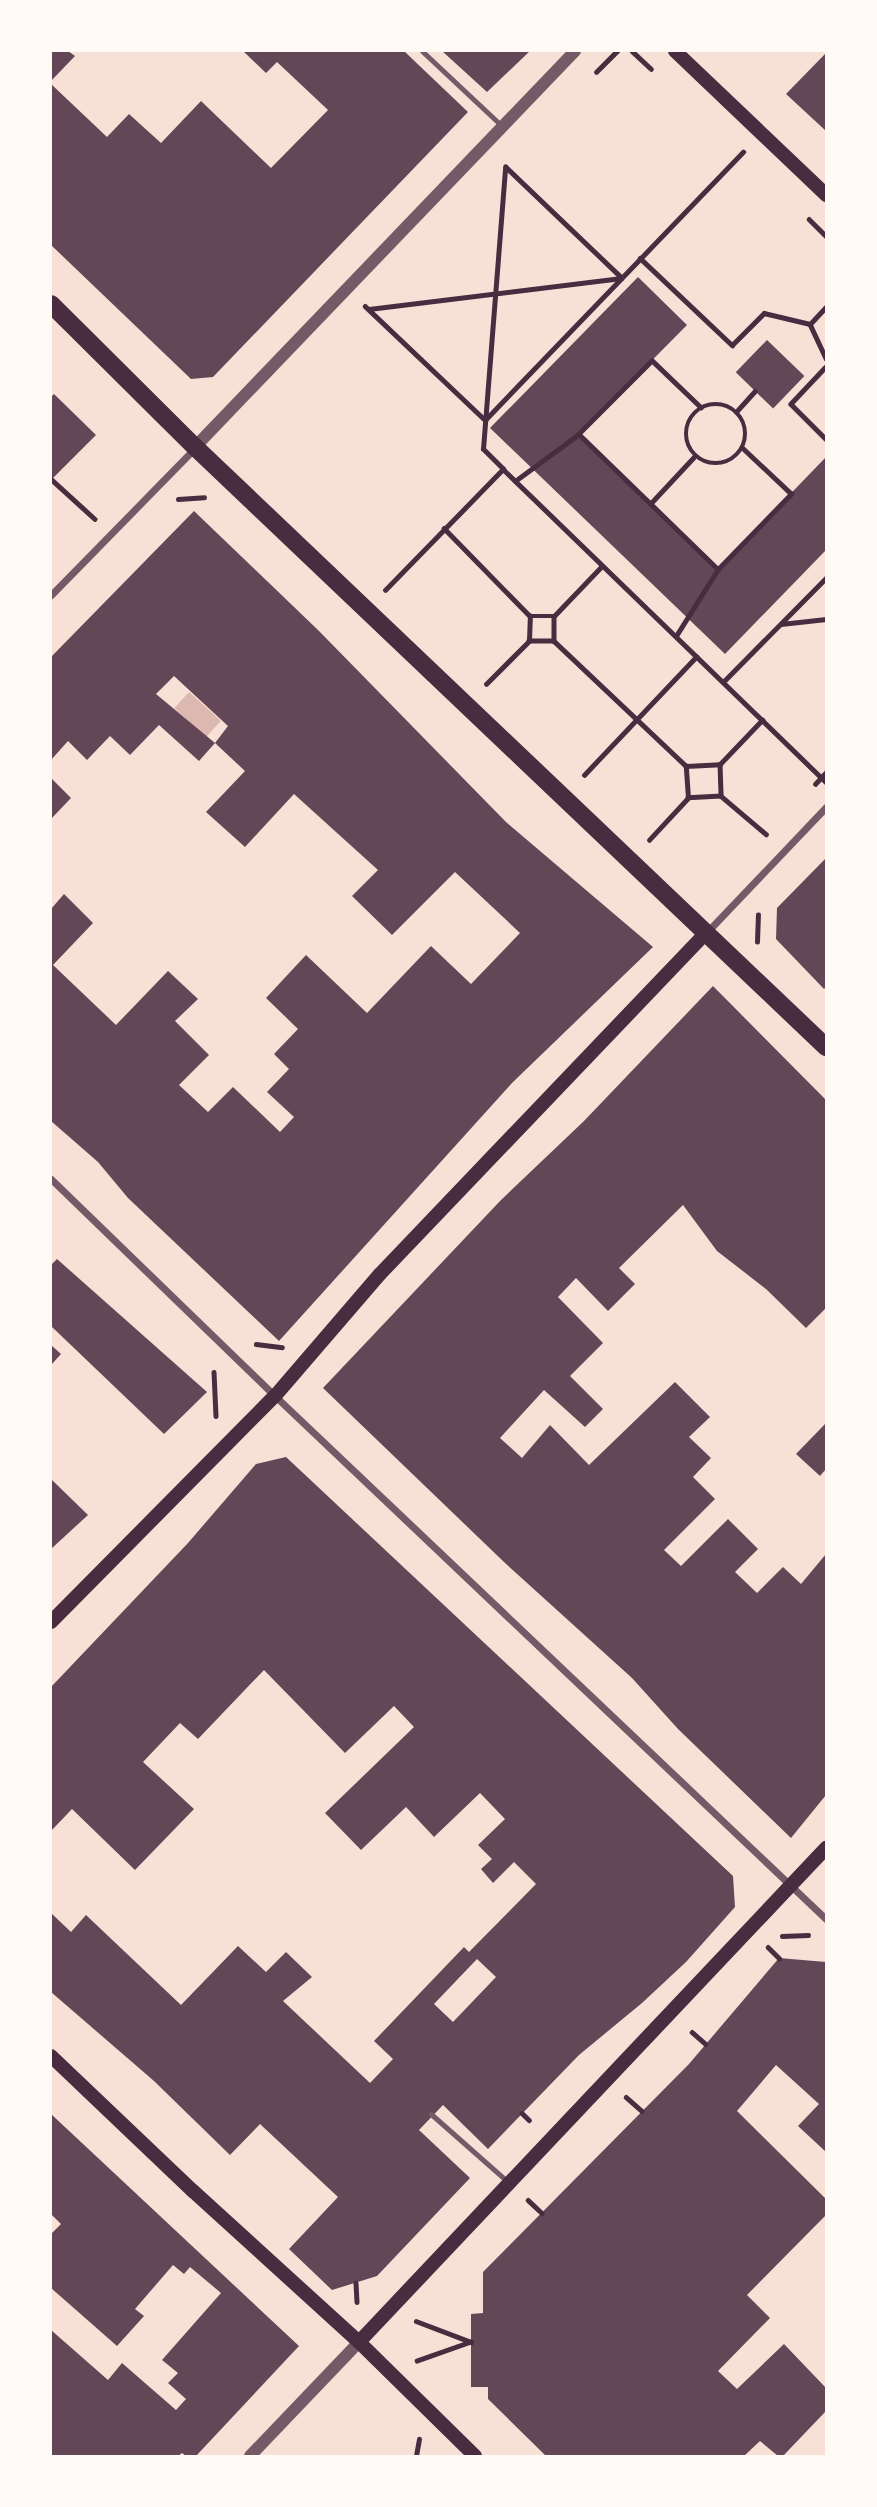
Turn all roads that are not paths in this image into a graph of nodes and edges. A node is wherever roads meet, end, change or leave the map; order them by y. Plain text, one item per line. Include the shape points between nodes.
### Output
1 (422, 51) edge
2 (575, 51) edge
3 (675, 51) edge
4 (502, 126) junction
5 (826, 195) edge
6 (51, 304) edge
7 (195, 447) junction
8 (51, 595) edge
9 (826, 807) edge
10 (706, 933) junction
11 (826, 1048) edge
12 (51, 1178) edge
13 (275, 1396) junction
14 (51, 1622) edge
15 (826, 1849) edge
16 (791, 1885) junction
17 (826, 1919) edge
18 (51, 2056) edge
19 (431, 2114) dead end
20 (509, 2183) junction
21 (359, 2342) junction
22 (250, 2456) edge
23 (475, 2456) edge

1 - 4 lane
2 - 4 street
3 - 5 main road
4 - 7 street
6 - 7 main road
7 - 8 street
7 - 10 main road
9 - 10 street
10 - 11 main road
10 - 13 main road via 380,1274
12 - 13 street
13 - 14 main road
13 - 16 street
15 - 16 main road
16 - 17 street
16 - 20 main road
18 - 21 main road
19 - 20 lane
20 - 21 main road
21 - 22 street
21 - 23 main road

